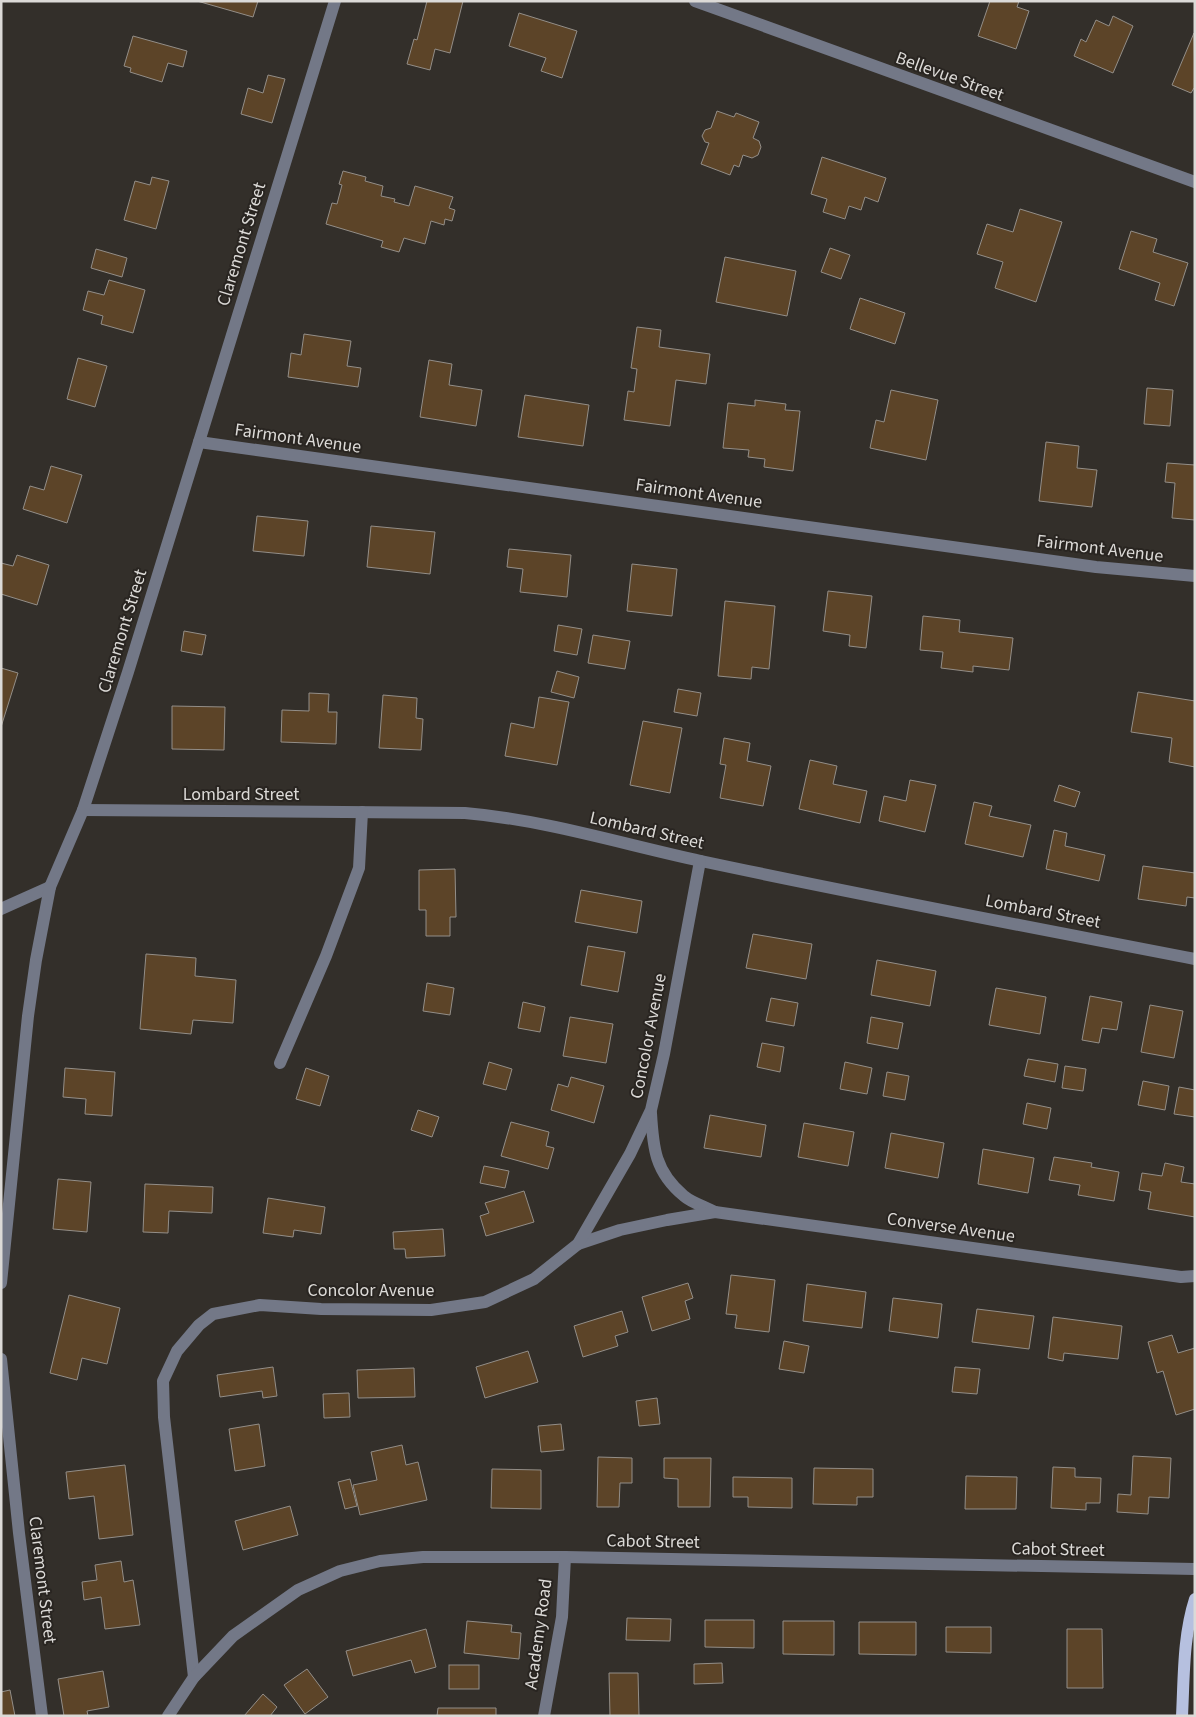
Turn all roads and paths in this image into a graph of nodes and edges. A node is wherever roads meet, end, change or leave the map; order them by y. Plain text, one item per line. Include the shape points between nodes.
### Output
1 (335, 1) edge
2 (695, 1) edge
3 (1195, 182) edge
4 (199, 442) junction
5 (1195, 576) edge
6 (82, 810) junction
7 (362, 812) junction
8 (700, 861) junction
9 (50, 888) junction
10 (1, 909) edge
11 (1195, 959) edge
12 (280, 1063) dead end
13 (651, 1110) junction
14 (715, 1212) junction
15 (578, 1244) junction
16 (1195, 1276) edge
17 (1181, 1277) junction
18 (1195, 1282) edge
19 (1, 1283) edge
20 (1, 1359) edge
21 (565, 1557) junction
22 (1195, 1569) edge
23 (1195, 1599) edge
24 (194, 1677) junction
25 (42, 1716) edge
26 (168, 1716) edge
27 (544, 1716) edge
28 (1182, 1716) edge

1 - 4 street, Claremont Street
2 - 3 street, Bellevue Street
4 - 5 street, Fairmont Avenue via 1096,567
4 - 6 street, Claremont Street
6 - 7 street, Lombard Street
6 - 9 street, Claremont Street
7 - 8 street, Lombard Street via 465,813 505,817
7 - 12 street via 359,868
8 - 11 street, Lombard Street
8 - 13 street, Concolor Avenue
9 - 10 street
9 - 19 street, Claremont Street via 28,1016
13 - 14 street, Converse Avenue via 653,1146 663,1172 685,1197
13 - 15 street, Concolor Avenue via 630,1154
14 - 15 street, Converse Avenue via 620,1230
14 - 17 street, Converse Avenue
15 - 24 street, Concolor Avenue via 534,1279 485,1302 431,1310 260,1305 213,1314 199,1325 177,1351 163,1381 164,1417
16 - 17 street, Converse Avenue
17 - 18 street, Converse Avenue
20 - 25 street, Claremont Street
21 - 22 street, Cabot Street
21 - 24 street, Cabot Street via 424,1557 380,1561 340,1571 298,1590 233,1636
21 - 27 street, Academy Road via 562,1617
23 - 28 main road via 1190,1613
24 - 26 street, Cabot Street

